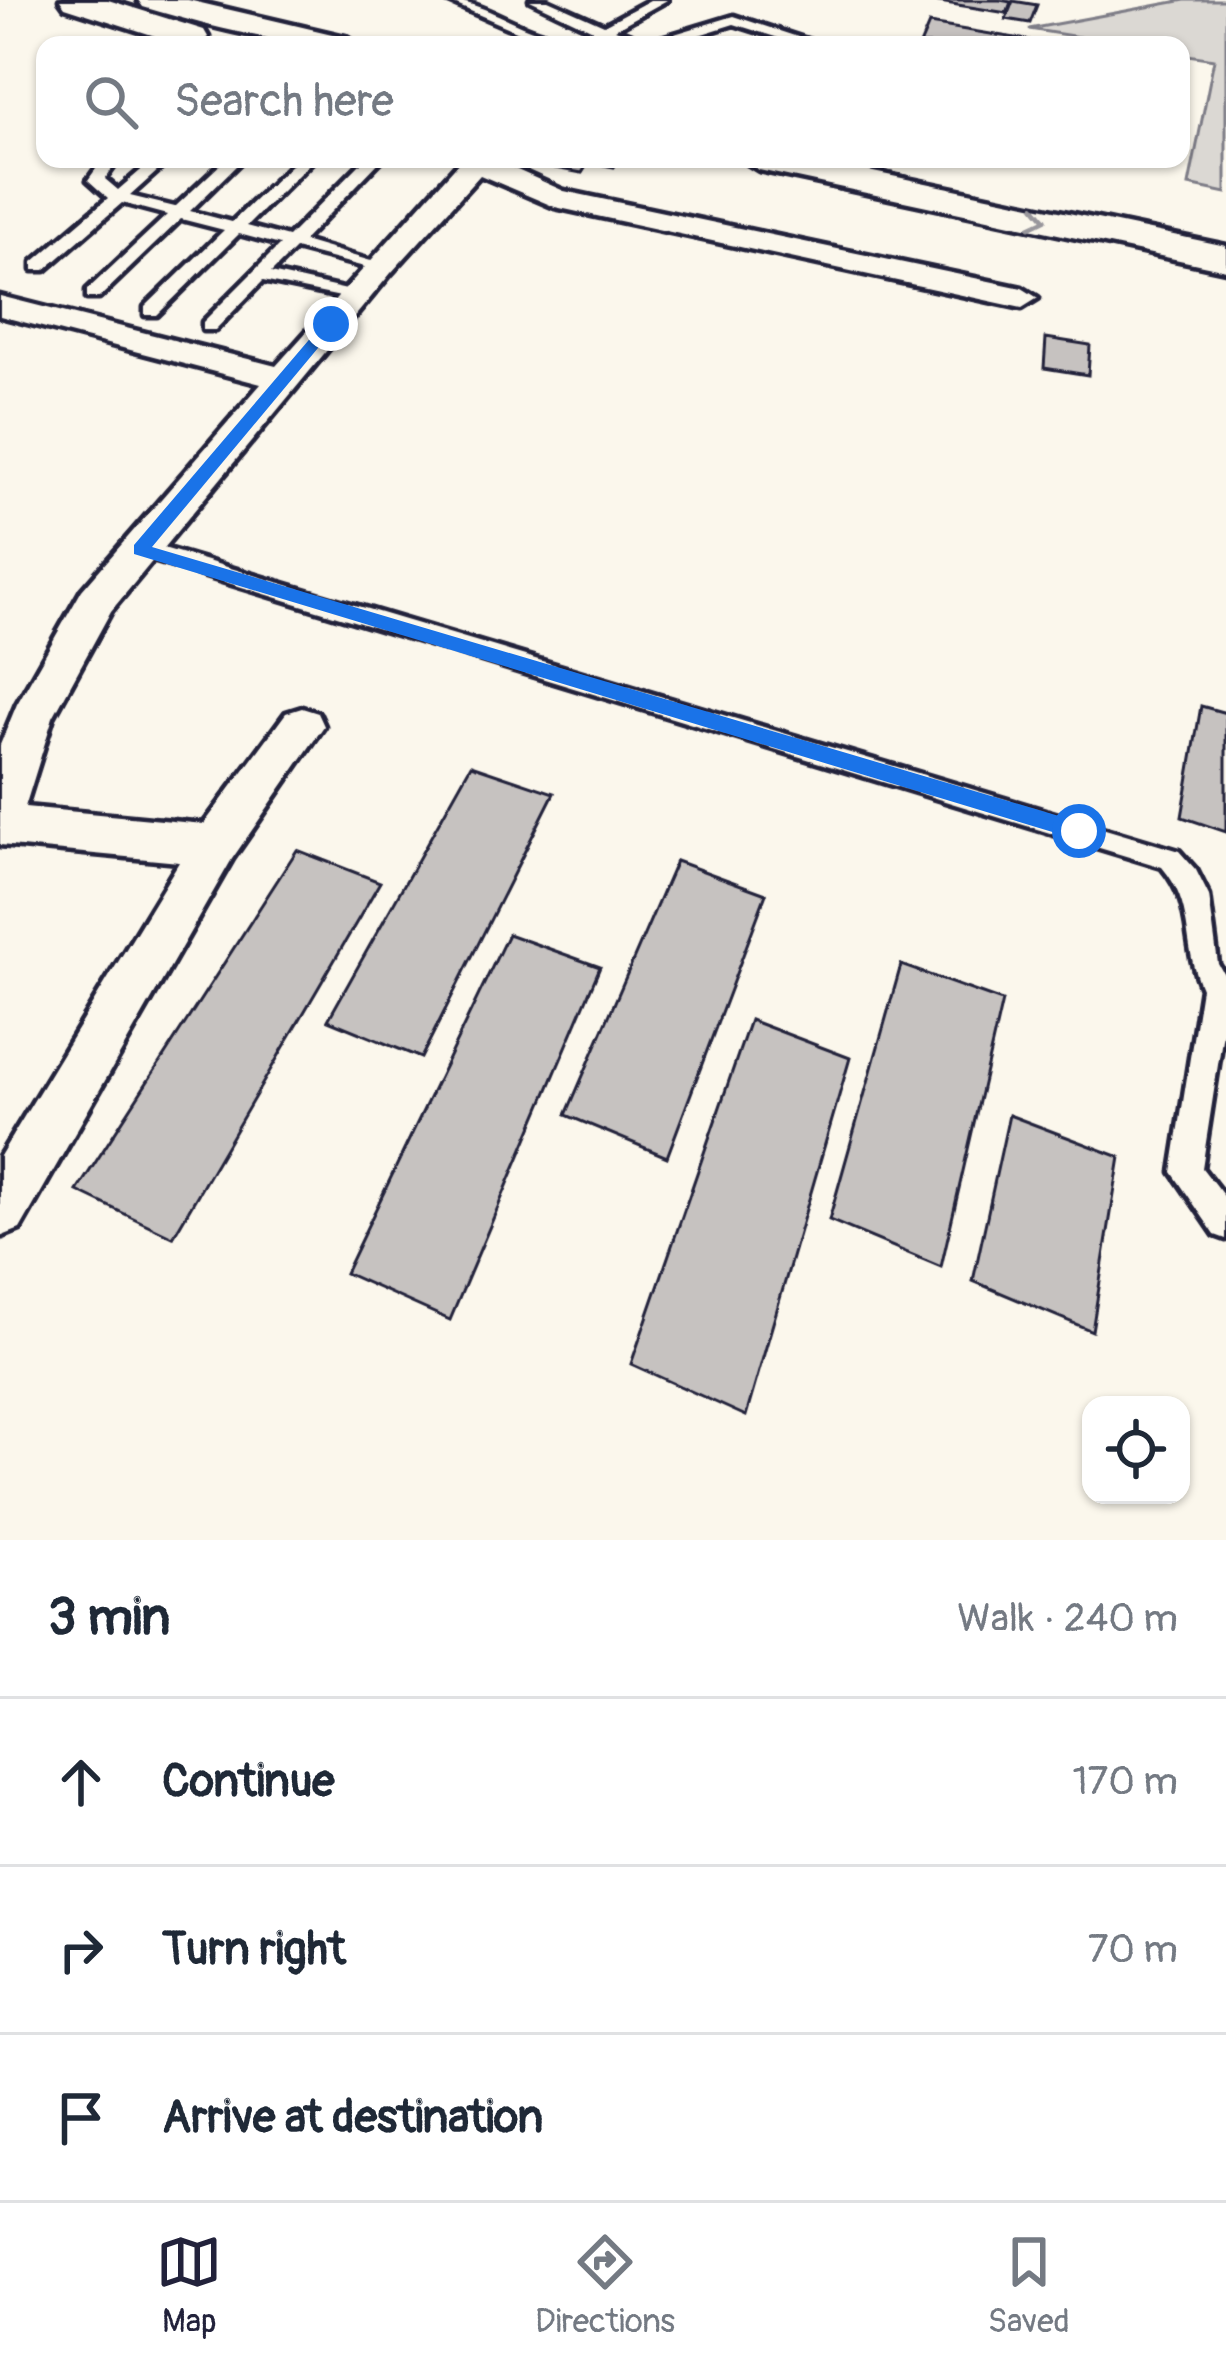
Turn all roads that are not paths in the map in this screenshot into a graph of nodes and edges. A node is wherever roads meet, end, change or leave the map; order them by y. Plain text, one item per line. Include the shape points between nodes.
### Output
1 (76, 0) edge
2 (154, 0) edge
3 (452, 0) edge
4 (537, 0) edge
5 (635, 0) edge
6 (655, 3) edge
7 (604, 30) junction
8 (195, 36) edge
9 (290, 36) edge
10 (537, 36) edge
11 (594, 36) edge
12 (622, 36) edge
13 (679, 36) edge
14 (786, 36) edge
15 (105, 168) edge
16 (152, 168) edge
17 (225, 168) edge
18 (297, 168) edge
19 (365, 168) edge
20 (470, 168) edge
21 (493, 168) edge
22 (801, 168) edge
23 (934, 168) edge
24 (117, 197) junction
25 (177, 212) junction
26 (1226, 227) edge
27 (235, 228) junction
28 (291, 242) junction
29 (1226, 258) edge
30 (39, 266) dead end
31 (380, 266) junction
32 (260, 274) junction
33 (93, 294) dead end
34 (354, 297) junction
35 (1022, 298) dead end
36 (0, 306) edge
37 (151, 311) dead end
38 (209, 326) dead end
39 (284, 379) junction
40 (140, 549) junction
41 (302, 726) dead end
42 (0, 812) edge
43 (0, 825) edge
44 (215, 845) junction
45 (1220, 993) edge
46 (0, 1209) edge
47 (1226, 1224) edge

1 - 8 street
2 - 9 street
3 - 10 lane
4 - 7 lane
5 - 6 lane
6 - 7 lane
7 - 11 lane
7 - 12 lane
13 - 14 lane via 734,20
15 - 24 lane via 98,187
16 - 24 lane
17 - 25 lane
18 - 27 lane
19 - 28 lane
20 - 31 street
21 - 35 street via 555,198
22 -> 29 street
23 - 26 street
24 - 25 lane
24 - 30 lane
25 - 27 lane
25 - 33 lane
27 - 28 lane
27 - 37 lane
28 - 31 lane
28 - 32 lane
31 - 34 street
32 - 34 lane
32 - 38 lane
34 - 39 street
36 - 39 street
39 - 40 street
40 - 42 street via 60,660
40 - 45 lane via 1171,859 1212,885 1221,903
41 - 44 street
43 - 44 street
44 - 46 street
45 - 47 lane via 1187,1172

